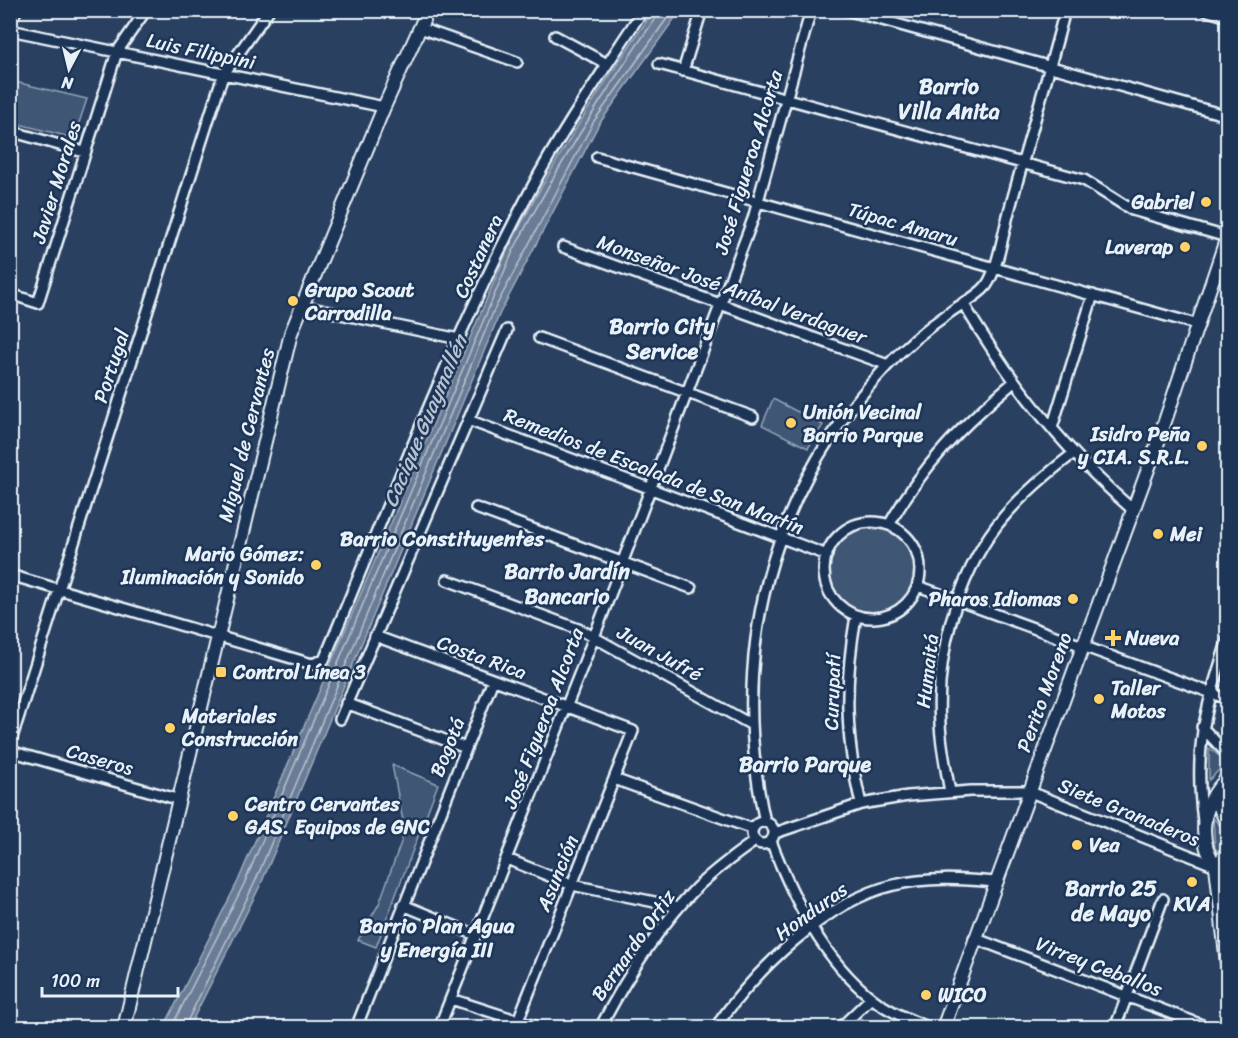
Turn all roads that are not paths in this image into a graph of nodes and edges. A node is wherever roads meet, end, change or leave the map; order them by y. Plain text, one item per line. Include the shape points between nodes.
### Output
1 (17, 10) edge
2 (146, 10) edge
3 (269, 10) edge
4 (428, 10) edge
5 (643, 10) edge
6 (702, 10) edge
7 (811, 10) edge
8 (846, 10) edge
9 (1065, 10) edge
10 (1204, 10) edge
11 (1227, 17) edge
12 (10, 20) edge
13 (420, 28) junction
14 (10, 30) edge
15 (555, 36) dead end
16 (117, 52) junction
17 (517, 62) dead end
18 (607, 63) junction
19 (659, 64) dead end
20 (1051, 66) junction
21 (683, 71) junction
22 (224, 74) junction
23 (788, 99) junction
24 (384, 107) junction
25 (1227, 116) edge
26 (10, 131) edge
27 (84, 152) junction
28 (597, 157) dead end
29 (1022, 163) junction
30 (758, 202) junction
31 (1227, 236) edge
32 (563, 247) dead end
33 (993, 268) junction
34 (10, 294) edge
35 (1093, 296) junction
36 (720, 302) junction
37 (963, 303) junction
38 (302, 306) junction
39 (1199, 325) junction
40 (507, 330) dead end
41 (539, 338) dead end
42 (459, 339) junction
43 (888, 365) junction
44 (1014, 382) junction
45 (687, 393) junction
46 (753, 417) dead end
47 (468, 420) junction
48 (1052, 428) junction
49 (1074, 453) junction
50 (650, 489) junction
51 (476, 508) dead end
52 (1133, 510) junction
53 (889, 525) junction
54 (780, 537) junction
55 (827, 555) junction
56 (623, 562) junction
57 (10, 575) edge
58 (447, 580) dead end
59 (918, 586) junction
60 (691, 588) dead end
61 (58, 590) junction
62 (958, 601) junction
63 (856, 616) junction
64 (375, 636) junction
65 (594, 637) junction
66 (218, 638) junction
67 (1227, 639) edge
68 (1082, 646) junction
69 (493, 680) junction
70 (1210, 693) junction
71 (1227, 699) edge
72 (346, 704) junction
73 (566, 706) junction
74 (340, 719) dead end
75 (752, 725) junction
76 (1202, 727) junction
77 (633, 731) joint
78 (10, 744) edge
79 (466, 748) junction
80 (10, 751) edge
81 (1227, 755) edge
82 (614, 779) junction
83 (1225, 780) edge
84 (1028, 791) junction
85 (950, 792) junction
86 (180, 801) junction
87 (861, 804) junction
88 (765, 822) junction
89 (1203, 823) junction
90 (1227, 823) edge
91 (753, 829) junction
92 (773, 837) junction
93 (755, 841) junction
94 (1227, 852) edge
95 (507, 859) junction
96 (1216, 866) junction
97 (994, 882) junction
98 (572, 885) junction
99 (1163, 898) dead end
100 (403, 905) junction
101 (679, 907) junction
102 (812, 927) junction
103 (476, 935) junction
104 (974, 938) junction
105 (1227, 973) edge
106 (1127, 996) junction
107 (871, 998) junction
108 (451, 999) junction
109 (517, 1024) edge
110 (124, 1028) edge
111 (356, 1028) edge
112 (439, 1028) edge
113 (541, 1028) edge
114 (600, 1028) edge
115 (715, 1028) edge
116 (840, 1028) edge
117 (930, 1028) edge
118 (943, 1028) edge
119 (1115, 1028) edge
120 (1210, 1028) edge

1 - 12 street
2 - 16 street, Javier Morales
3 - 22 street, Portugal
4 - 13 main road, Miguel de Cervantes
5 - 18 street, Costanera
6 - 21 street
7 - 23 street, José Figueroa Alcorta
8 - 20 street
9 - 20 street
10 - 11 street
13 - 17 street
13 - 24 main road, Miguel de Cervantes
14 - 16 street, Luis Filippini
15 - 18 street
16 - 22 street, Luis Filippini
16 - 27 street, Javier Morales
18 - 42 street, Costanera via 531,189
19 - 21 street
20 - 25 street
20 - 29 street
21 - 23 street
22 - 24 street, Luis Filippini
22 - 61 street, Portugal
23 - 29 street
23 - 30 street, José Figueroa Alcorta
24 - 38 main road, Miguel de Cervantes
26 - 27 street
27 - 34 street, Javier Morales via 38,303
28 - 30 street, Túpac Amaru
29 - 31 street via 1084,180 1132,210
29 - 33 street
30 - 33 street, Túpac Amaru
30 - 36 street, José Figueroa Alcorta
31 - 39 main road, Perito Moreno
32 - 36 street, Monseñor José Aníbal Verdaguer
33 - 35 street, Túpac Amaru
33 - 37 street via 986,286
35 - 39 street, Túpac Amaru
35 - 48 street
36 - 43 street, Monseñor José Aníbal Verdaguer
36 - 45 street, José Figueroa Alcorta
37 - 43 street
37 - 44 street
38 - 42 street
38 - 66 main road, Miguel de Cervantes via 289,344
39 - 52 main road, Perito Moreno
40 - 47 street
41 - 45 street
42 - 66 street, Costanera via 324,660 319,664
43 - 54 street via 820,454
44 - 48 street
44 - 53 street via 942,447 911,487
45 - 46 street
45 - 50 street, José Figueroa Alcorta
47 - 50 street, Remedios de Escalada de San Martín
47 - 64 street
48 - 49 street
49 - 52 street
49 - 62 street, Humaitá via 1032,487 995,527
50 - 54 street, Remedios de Escalada de San Martín
50 - 56 street, José Figueroa Alcorta
51 - 56 street
52 - 68 main road, Perito Moreno
53 - 55 street via 866,523 845,531
53 - 59 street via 907,538 919,557
54 - 55 street, Remedios de Escalada de San Martín
54 - 75 street via 757,620
55 - 63 street via 824,567 829,591
56 - 60 street
56 - 65 street, José Figueroa Alcorta
57 - 61 street
58 - 65 street, Juan Jufré
59 - 62 street
59 - 63 street via 905,605 886,616
61 - 66 street
61 - 78 street, Portugal
62 - 68 street
62 - 85 street, Humaitá via 945,647 939,693
63 - 87 street, Curupatí via 846,719 850,761
64 - 69 street, Costa Rica
64 - 72 street
65 - 73 street, José Figueroa Alcorta
65 - 75 street, Juan Jufré
66 - 86 main road, Miguel de Cervantes
67 - 70 street
68 - 70 street
68 - 84 main road, Perito Moreno
69 - 73 street, Costa Rica
69 - 79 street, Bogotá
70 - 71 street
70 - 76 street
72 - 74 street
72 - 79 street
73 - 77 street, Costa Rica
73 - 95 street, José Figueroa Alcorta
75 - 88 street
76 - 81 street
76 - 89 street via 1198,773
77 - 82 street, Asunción
79 - 100 street, Bogotá
80 - 86 street, Caseros
82 - 91 street
82 - 98 street, Asunción
83 - 89 main road via 1212,798
83 - 90 main road via 1219,805
84 - 85 street
84 - 96 street, Siete Granaderos
84 - 97 main road, Perito Moreno
85 - 87 street
86 - 110 main road, Miguel de Cervantes
87 - 92 street via 820,816
88 - 91 street
88 - 92 street via 772,826
89 - 96 main road via 1209,854
91 - 93 street
92 - 93 street via 761,844
92 - 102 street via 790,890
93 - 101 street, Bernardo Ortiz via 710,876
94 - 96 main road
95 - 98 street
95 - 103 street, José Figueroa Alcorta
96 - 105 main road
97 - 102 street, Honduras via 938,879 897,884 848,902
97 - 104 main road, Perito Moreno
98 - 101 street
98 - 109 street, Asunción
99 - 106 street
100 - 103 street
100 - 111 street, Bogotá
101 - 114 street, Bernardo Ortiz via 631,974
102 - 107 street via 843,969
102 - 115 street, Honduras via 749,986
103 - 108 street, José Figueroa Alcorta
104 - 106 street, Virrey Ceballos
104 - 118 main road, Perito Moreno
106 - 119 street
106 - 120 street, Virrey Ceballos
107 - 116 street
107 - 117 street
108 - 109 street
108 - 112 street, José Figueroa Alcorta
109 - 113 street

